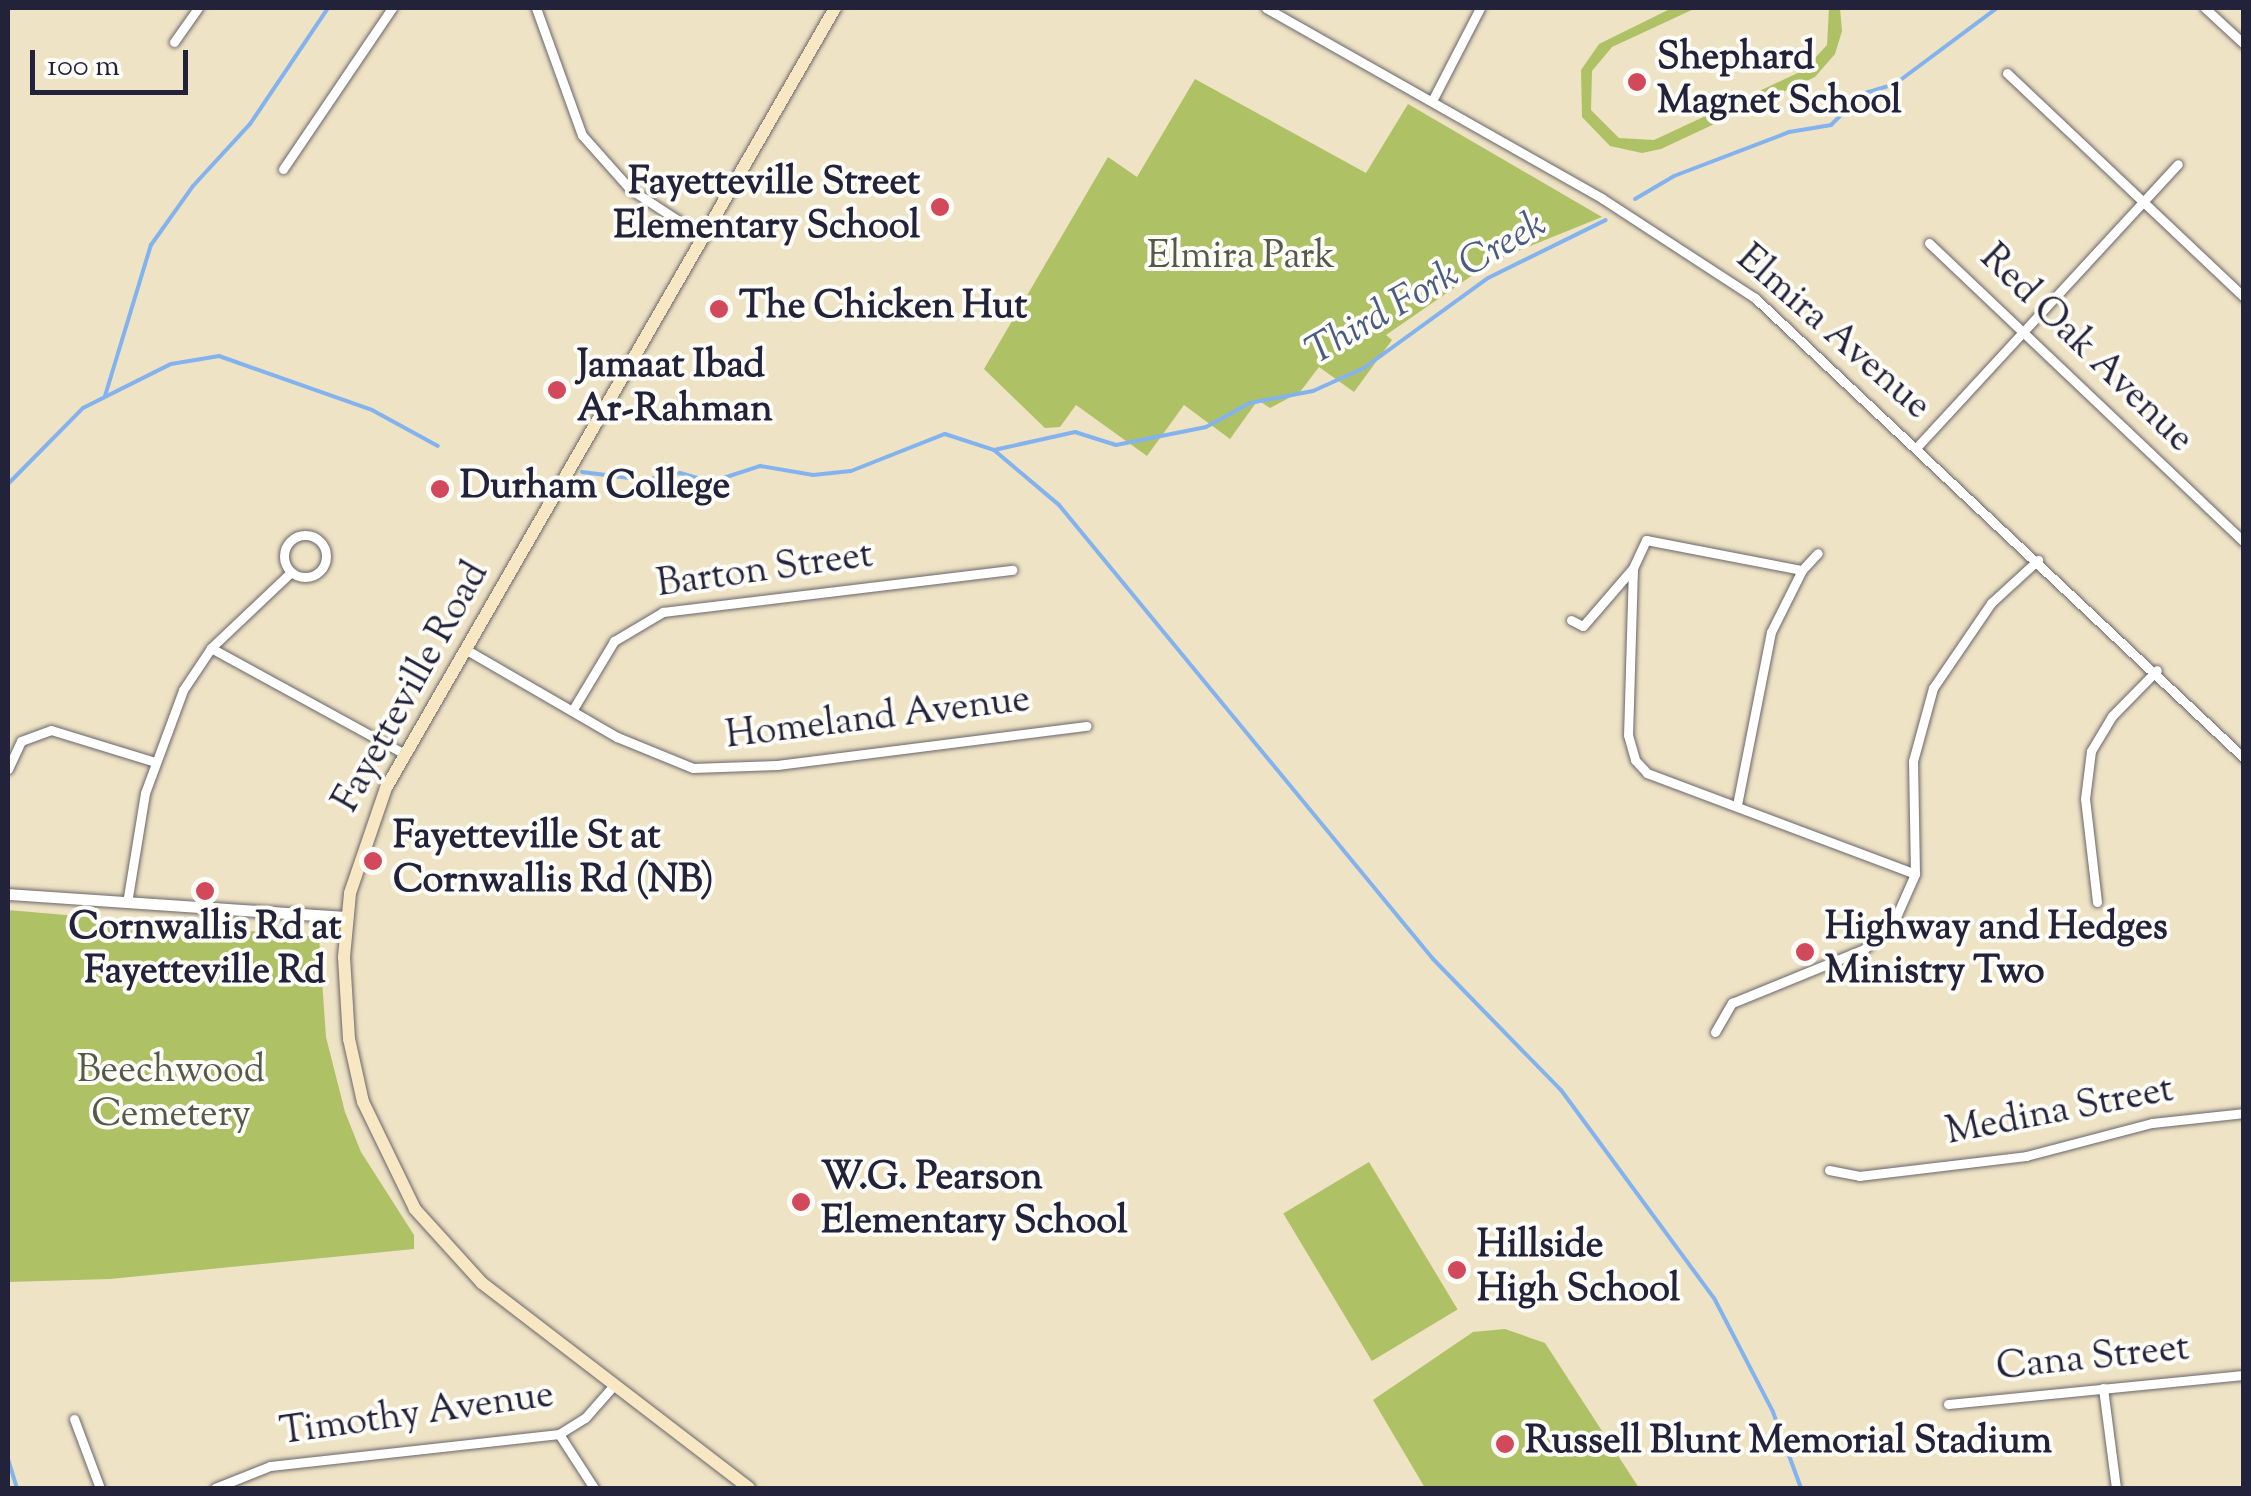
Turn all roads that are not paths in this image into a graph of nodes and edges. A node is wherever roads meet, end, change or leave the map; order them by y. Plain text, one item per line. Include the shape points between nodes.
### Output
1 (198, 8) edge
2 (392, 8) edge
3 (536, 8) edge
4 (835, 8) edge
5 (1266, 8) edge
6 (1480, 8) edge
7 (2204, 8) edge
8 (174, 42) dead end
9 (2244, 44) edge
10 (2007, 73) dead end
11 (1432, 101) junction
12 (2178, 164) dead end
13 (284, 169) dead end
14 (2143, 203) junction
15 (702, 236) junction
16 (1930, 243) dead end
17 (2244, 296) edge
18 (2024, 332) junction
19 (1916, 448) junction
20 (2244, 542) edge
21 (1818, 553) dead end
22 (2038, 560) junction
23 (1633, 568) junction
24 (1012, 570) dead end
25 (1802, 570) junction
26 (291, 572) junction
27 (1571, 620) dead end
28 (210, 648) junction
29 (465, 649) junction
30 (2156, 670) junction
31 (572, 710) junction
32 (1086, 726) dead end
33 (405, 754) junction
34 (2244, 758) edge
35 (155, 762) junction
36 (8, 769) edge
37 (1736, 804) junction
38 (1915, 874) junction
39 (8, 894) edge
40 (2097, 902) dead end
41 (127, 903) junction
42 (346, 917) junction
43 (1714, 1032) dead end
44 (2244, 1113) edge
45 (1830, 1170) dead end
46 (2244, 1375) edge
47 (614, 1384) junction
48 (2104, 1388) junction
49 (1948, 1404) dead end
50 (74, 1420) dead end
51 (560, 1434) junction
52 (100, 1488) edge
53 (215, 1488) edge
54 (594, 1488) edge
55 (749, 1488) edge
56 (2116, 1488) edge

1 - 8 street
2 - 13 street
3 - 15 street via 582,135 630,189
4 - 15 main road, Fayetteville Road
5 - 11 street, Elmira Avenue
6 - 11 street
7 - 9 street
10 - 14 street
11 - 19 street, Elmira Avenue via 1742,288
12 - 14 street
14 - 17 street
14 - 18 street
15 - 29 main road, Fayetteville Road
16 - 18 street, Red Oak Avenue
18 - 19 street
18 - 20 street, Red Oak Avenue
19 - 22 street, Elmira Avenue
21 - 25 street
22 - 30 street, Elmira Avenue
22 - 38 street via 1991,603 1933,688 1914,762
23 - 25 street via 1646,540
23 - 27 street via 1584,626
23 - 37 street via 1631,753 1654,778
24 - 31 street, Barton Street via 663,612 614,641
25 - 37 street via 1763,662
26 - 26 street via 312,576 321,570 325,550 319,540 289,542 284,552
26 - 28 street
28 - 33 street
28 - 35 street via 183,690
29 - 31 street, Homeland Avenue
29 - 33 main road, Fayetteville Road
30 - 34 street, Elmira Avenue
30 - 40 street via 2112,716 2092,751 2085,799
31 - 32 street, Homeland Avenue via 668,762 718,770
33 - 42 main road, Fayetteville Road via 364,839
35 - 36 street via 51,730 21,741
35 - 41 street
37 - 38 street
38 - 43 street via 1882,936 1842,960 1732,1003
39 - 41 street
41 - 42 street
42 - 47 main road, Fayetteville Road via 349,1040 372,1131 390,1168 438,1238 482,1283
44 - 45 street, Medina Street via 2152,1123 2026,1156 1859,1176
46 - 48 street, Cana Street
47 - 51 street, Timothy Avenue via 585,1418
47 - 55 main road, Fayetteville Road
48 - 49 street, Cana Street
48 - 56 street
50 - 52 street
51 - 53 street, Timothy Avenue via 270,1466
51 - 54 street

